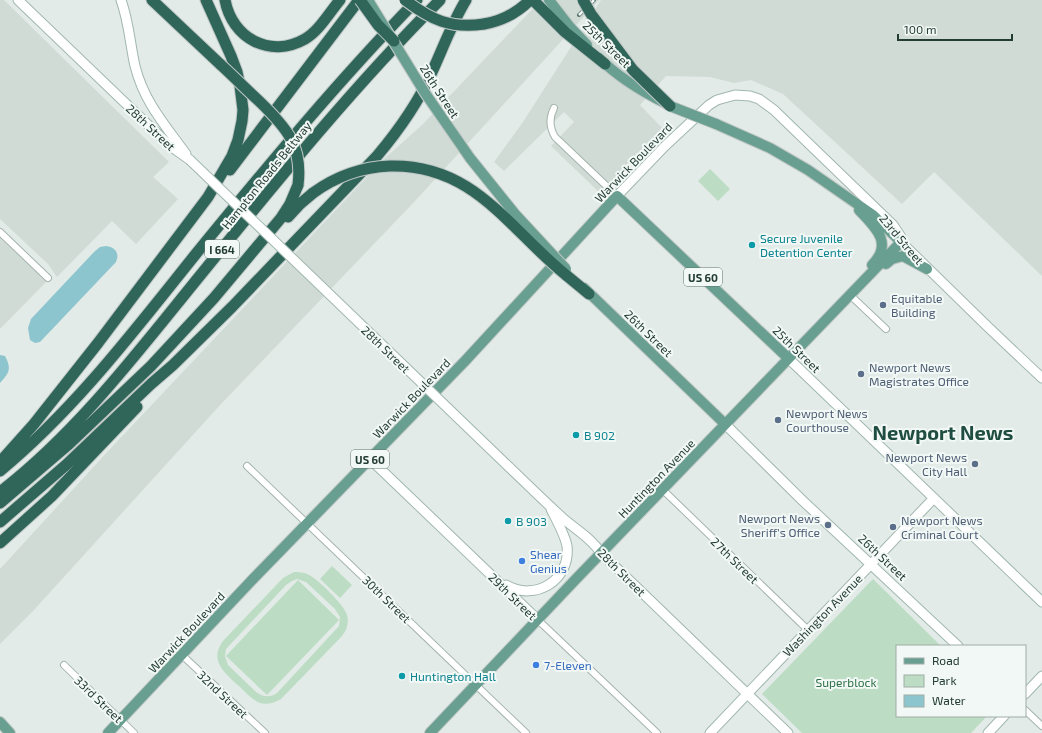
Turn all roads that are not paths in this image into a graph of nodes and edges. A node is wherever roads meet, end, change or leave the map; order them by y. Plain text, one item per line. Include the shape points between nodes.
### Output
1 (18, 0) edge
2 (121, 0) edge
3 (152, 0) edge
4 (206, 0) edge
5 (225, 0) edge
6 (340, 0) edge
7 (360, 0) edge
8 (368, 0) edge
9 (405, 0) edge
10 (417, 0) edge
11 (440, 0) edge
12 (466, 0) edge
13 (531, 0) edge
14 (550, 0) edge
15 (583, 0) edge
16 (394, 41) junction
17 (605, 64) junction
18 (739, 95) joint
19 (670, 106) junction
20 (554, 108) dead end
21 (190, 160) junction
22 (617, 196) junction
23 (208, 197) junction
24 (850, 200) junction
25 (0, 232) edge
26 (901, 242) junction
27 (259, 246) junction
28 (927, 269) junction
29 (567, 274) junction
30 (48, 278) dead end
31 (868, 278) junction
32 (589, 294) joint
33 (850, 295) junction
34 (886, 329) dead end
35 (788, 358) junction
36 (173, 365) junction
37 (1042, 378) edge
38 (725, 424) junction
39 (370, 459) junction
40 (0, 462) edge
41 (247, 466) dead end
42 (0, 471) edge
43 (663, 490) junction
44 (0, 492) edge
45 (934, 498) junction
46 (0, 503) edge
47 (550, 506) junction
48 (0, 522) edge
49 (307, 524) junction
50 (0, 543) edge
51 (601, 553) junction
52 (871, 564) junction
53 (495, 579) junction
54 (1042, 602) edge
55 (538, 620) junction
56 (808, 630) junction
57 (957, 645) edge
58 (182, 655) junction
59 (64, 666) dead end
60 (1042, 676) edge
61 (476, 685) junction
62 (1026, 693) edge
63 (748, 694) junction
64 (1026, 711) edge
65 (1003, 717) edge
66 (120, 720) junction
67 (0, 722) edge
68 (1042, 726) edge
69 (10, 733) edge
70 (108, 733) edge
71 (134, 733) edge
72 (265, 733) edge
73 (430, 733) edge
74 (526, 733) edge
75 (657, 733) edge
76 (710, 733) edge
77 (788, 733) edge
78 (988, 733) edge

1 - 21 street, 28th Street via 169,145
2 - 21 street via 128,21 135,67 145,94 158,118
3 - 27 highway, bridge via 278,120 292,140 298,158 298,185 286,212
4 - 23 highway via 237,72 243,110 235,149
5 - 6 highway via 230,17 240,32 262,44 277,47 292,45 306,39
7 - 16 highway, bridge via 378,25
7 - 23 highway
8 - 16 main road, 26th Street, bridge
9 - 13 highway, bridge via 423,13 445,23 463,26 495,22 510,16
10 - 42 highway, Hampton Roads Beltway / I 664 via 305,122 94,378 51,424
11 - 44 highway, Hampton Roads Beltway / I 664 via 321,129 99,398 30,468
12 - 36 highway via 421,94 390,140 232,307
13 - 17 highway
14 - 17 main road, 25th Street via 570,27
15 - 19 highway, bridge via 633,70
16 - 29 main road, 26th Street, bridge via 437,112 470,158
17 - 19 main road, 25th Street via 644,93
18 - 22 street, Warwick Boulevard via 709,105
18 - 26 street, 23rd Street via 759,99 774,110 893,225 901,237
19 - 24 main road, 25th Street, bridge via 757,142 791,160
20 - 22 street, 25th Street via 550,125 555,137
21 - 47 street, 28th Street, bridge
22 - 35 main road, 25th Street / US 60
22 - 39 main road, Warwick Boulevard / US 60 via 470,356
23 - 40 highway via 51,404
24 - 26 main road, 25th Street via 873,215
24 - 31 main road via 874,227 881,240 881,252
25 - 30 street
26 - 28 street, 23rd Street
26 - 31 main road, Huntington Avenue
27 - 29 highway, bridge via 300,204 324,185 363,170 408,167 442,174 482,196
27 - 46 highway via 151,366 69,444
28 - 31 main road via 908,258 899,257 892,259 878,273
28 - 37 street, 23rd Street
29 - 32 highway
31 - 33 main road, Huntington Avenue
32 - 38 main road, 26th Street
33 - 34 street
33 - 35 main road, Huntington Avenue
35 - 38 main road, Huntington Avenue
35 - 45 street, 25th Street
36 - 48 highway via 66,465
36 - 50 highway via 152,391 52,496
38 - 43 main road, Huntington Avenue
38 - 52 street, 26th Street
39 - 49 main road, Warwick Boulevard / US 60
39 - 53 street, 29th Street
41 - 49 street, 30th Street
43 - 51 main road, Huntington Avenue
43 - 56 street, 27th Street
45 - 52 street, Washington Avenue
45 - 54 street, 25th Street
47 - 51 street, 28th Street via 597,546
47 - 53 street via 567,546 566,562 558,577 544,588 528,592 512,589
49 - 58 main road, Warwick Boulevard / US 60
49 - 61 street, 30th Street
51 - 55 main road, Huntington Avenue
51 - 63 street, 28th Street
52 - 56 street, Washington Avenue
52 - 57 street, 26th Street
53 - 55 street, 29th Street
55 - 61 main road, Huntington Avenue
55 - 75 street, 29th Street
56 - 63 street, Washington Avenue
58 - 66 main road, Warwick Boulevard / US 60
58 - 72 street, 32nd Street
59 - 66 street, 33rd Street
60 - 62 street
61 - 73 main road, Huntington Avenue
61 - 74 street, 30th Street
63 - 76 street, Washington Avenue
63 - 77 street, 28th Street
64 - 68 street
65 - 78 street
66 - 70 main road, Warwick Boulevard / US 60
66 - 71 street, 33rd Street
67 - 69 main road

